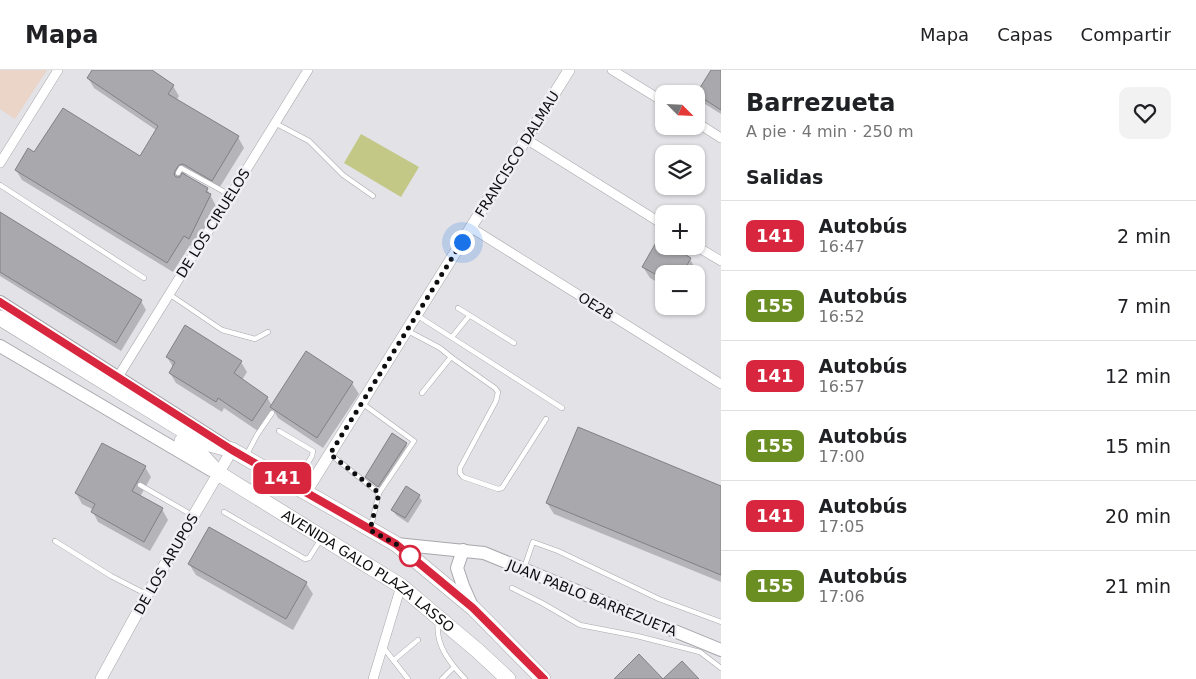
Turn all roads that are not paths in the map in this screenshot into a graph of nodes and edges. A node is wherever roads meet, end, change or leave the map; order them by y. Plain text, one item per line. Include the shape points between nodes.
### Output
1 (58, 70) edge
2 (308, 70) edge
3 (569, 70) edge
4 (612, 70) edge
5 (655, 96) edge
6 (275, 122) junction
7 (705, 128) edge
8 (721, 138) edge
9 (526, 139) junction
10 (0, 163) edge
11 (178, 173) dead end
12 (0, 185) edge
13 (230, 195) junction
14 (372, 196) dead end
15 (655, 219) edge
16 (470, 227) junction
17 (705, 251) edge
18 (721, 261) edge
19 (144, 278) dead end
20 (169, 294) junction
21 (0, 302) edge
22 (458, 308) dead end
23 (417, 315) junction
24 (469, 316) junction
25 (0, 318) edge
26 (0, 327) edge
27 (407, 330) junction
28 (268, 332) dead end
29 (452, 337) junction
30 (514, 343) dead end
31 (0, 346) edge
32 (451, 357) junction
33 (118, 377) junction
34 (721, 384) edge
35 (422, 393) dead end
36 (362, 404) junction
37 (562, 408) dead end
38 (272, 412) dead end
39 (546, 419) dead end
40 (280, 431) dead end
41 (232, 450) junction
42 (330, 454) junction
43 (246, 458) junction
44 (218, 474) junction
45 (140, 485) dead end
46 (300, 489) junction
47 (379, 493) junction
48 (224, 512) dead end
49 (194, 516) junction
50 (370, 530) junction
51 (322, 538) junction
52 (55, 541) dead end
53 (396, 544) junction
54 (463, 550) junction
55 (524, 570) junction
56 (401, 586) junction
57 (512, 588) dead end
58 (148, 594) junction
59 (473, 608) junction
60 (438, 617) junction
61 (721, 622) edge
62 (418, 640) dead end
63 (383, 647) junction
64 (721, 650) edge
65 (394, 660) junction
66 (454, 666) junction
67 (721, 668) edge
68 (101, 679) edge
69 (373, 679) edge
70 (408, 679) edge
71 (442, 679) edge
72 (465, 679) edge
73 (508, 679) edge
74 (544, 679) edge

1 - 10 street
2 - 6 street, DE LOS CIRUELOS
3 - 9 street, FRANCISCO DALMAU
4 - 5 street
6 - 13 street, DE LOS CIRUELOS
6 - 14 lane via 310,141 343,175
7 - 8 street
9 - 15 street
9 - 16 street, FRANCISCO DALMAU
11 - 13 lane via 181,168
12 - 19 lane
13 - 20 street, DE LOS CIRUELOS
16 - 23 street, FRANCISCO DALMAU
16 - 34 street, OE2B
17 - 18 street
20 - 28 lane via 222,330 255,339
20 - 33 street, DE LOS CIRUELOS
21 - 33 main road
22 - 24 lane
23 - 27 street, FRANCISCO DALMAU
23 - 29 lane
24 - 29 lane
24 - 30 lane
25 - 41 main road via 202,442
26 - 44 main road, AVENIDA GALO PLAZA LASSO via 198,450
27 - 32 lane
27 - 36 street, FRANCISCO DALMAU
29 - 37 lane
31 - 44 main road, AVENIDA GALO PLAZA LASSO
32 - 35 lane
32 - 39 lane via 498,392 460,468 463,477 502,488
33 - 41 main road
36 - 42 street, FRANCISCO DALMAU
36 - 47 lane via 414,441
38 - 43 lane
40 - 46 lane via 313,451
41 - 43 main road
41 - 44 street, DE LOS ARUPOS
42 - 46 street, FRANCISCO DALMAU
42 - 47 lane
43 - 46 main road
44 - 49 street, DE LOS ARUPOS
44 - 51 main road, AVENIDA GALO PLAZA LASSO
45 - 49 lane
46 - 50 main road
47 - 50 lane
48 - 51 lane via 305,559
49 - 58 street, DE LOS ARUPOS
50 - 53 main road
51 - 56 main road, AVENIDA GALO PLAZA LASSO
52 - 58 lane via 111,576
53 - 54 main road, JUAN PABLO BARREZUETA
53 - 59 main road
54 - 55 main road, JUAN PABLO BARREZUETA via 484,553
54 - 59 main road via 457,568
55 - 61 lane via 533,542 659,599
55 - 64 main road, JUAN PABLO BARREZUETA
56 - 60 main road, AVENIDA GALO PLAZA LASSO
56 - 63 street
57 - 67 lane via 580,625 700,652
58 - 68 street, DE LOS ARUPOS
59 - 74 main road
60 - 66 lane via 440,644
60 - 73 main road, AVENIDA GALO PLAZA LASSO
62 - 65 lane
63 - 65 lane
63 - 69 street
65 - 70 lane
66 - 71 lane
66 - 72 lane

